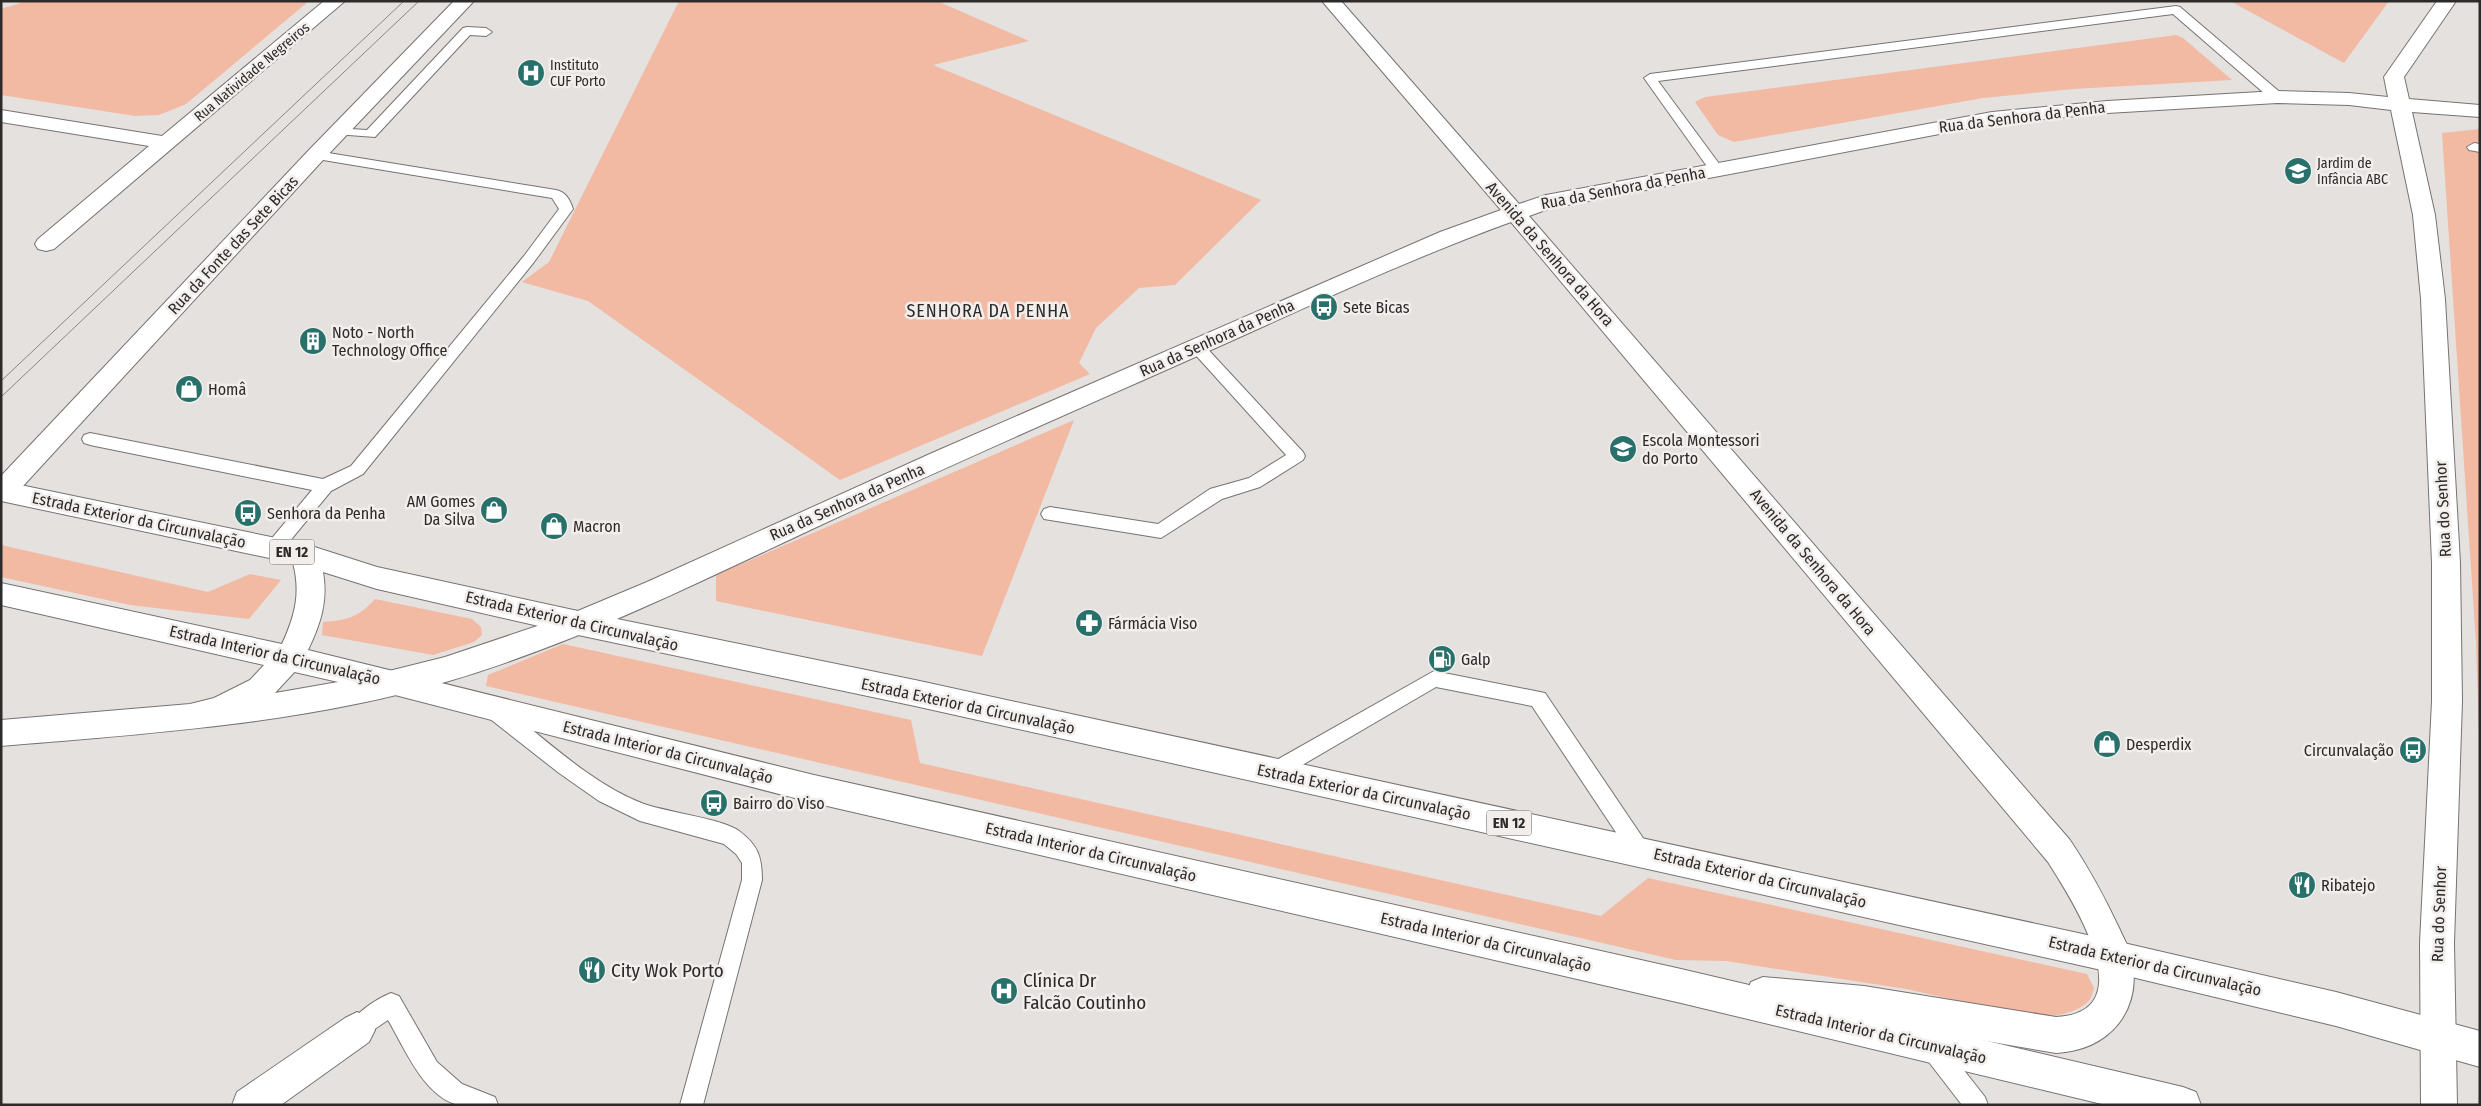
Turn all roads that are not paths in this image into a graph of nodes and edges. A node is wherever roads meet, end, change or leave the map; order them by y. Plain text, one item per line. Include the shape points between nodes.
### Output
1 (336, 1) edge
2 (465, 1) edge
3 (1331, 1) edge
4 (2447, 1) edge
5 (486, 32) dead end
6 (2277, 97) junction
7 (2400, 104) junction
8 (2480, 111) edge
9 (1, 116) edge
10 (340, 131) junction
11 (167, 143) junction
12 (316, 154) junction
13 (1716, 169) junction
14 (1513, 212) junction
15 (46, 244) dead end
16 (1197, 347) junction
17 (90, 439) dead end
18 (325, 486) junction
19 (2, 491) edge
20 (1050, 514) dead end
21 (274, 548) junction
22 (305, 555) junction
23 (1, 594) edge
24 (578, 623) junction
25 (288, 658) junction
26 (395, 682) junction
27 (490, 707) junction
28 (190, 717) junction
29 (1, 734) edge
30 (1273, 772) junction
31 (1640, 851) junction
32 (2116, 956) junction
33 (1680, 986) junction
34 (357, 1030) joint
35 (2437, 1037) junction
36 (1930, 1045) junction
37 (2480, 1049) edge
38 (250, 1105) edge
39 (487, 1105) edge
40 (691, 1105) edge
41 (1977, 1105) edge
42 (2183, 1105) edge
43 (2439, 1105) edge

1 - 11 street, Rua Natividade Negreiros
2 - 10 street, Rua da Fonte das Sete Bicas
3 - 14 street, Avenida da Senhora da Hora
4 - 7 street, Rua do Senhor via 2394,76
5 - 10 lane via 467,31 370,134
6 - 7 street, Rua da Senhora da Penha
6 - 13 street, Rua da Senhora da Penha via 1992,118
6 - 13 lane via 2176,10 1650,78
7 - 8 street, Rua da Senhora da Penha
7 - 35 street, Rua do Senhor via 2424,215 2432,290 2446,563 2447,701 2437,943
9 - 11 street
10 - 12 street, Rua da Fonte das Sete Bicas
11 - 15 street, Rua Natividade Negreiros
12 - 18 lane via 556,194 566,209 357,470
12 - 19 street, Rua da Fonte das Sete Bicas
13 - 14 street, Rua da Senhora da Penha via 1546,202
14 - 16 street, Rua da Senhora da Penha via 1448,237
14 - 32 street, Avenida da Senhora da Hora via 2059,851 2085,892
16 - 20 lane via 1297,456 1254,483 1216,494 1161,531
16 - 24 street, Rua da Senhora da Penha
17 - 18 lane
18 - 21 lane
19 - 21 street, Estrada Exterior da Circunvalação / EN 12
21 - 22 street, Estrada Exterior da Circunvalação / EN 12
22 - 24 street, Estrada Exterior da Circunvalação / EN 12 via 376,578
22 - 25 street via 312,580 311,612
23 - 25 street, Estrada Interior da Circunvalação
24 - 26 street, Rua da Senhora da Penha via 479,660
24 - 30 street, Estrada Exterior da Circunvalação / EN 12
25 - 26 street, Estrada Interior da Circunvalação
25 - 28 street via 260,689 220,710
26 - 27 street, Estrada Interior da Circunvalação
26 - 28 street, Rua da Senhora da Penha via 310,701
27 - 33 street, Estrada Interior da Circunvalação via 814,789
27 - 40 lane via 606,795 640,812 730,836 752,861 752,880
28 - 29 street
30 - 31 street, Estrada Exterior da Circunvalação / EN 12
30 - 31 lane via 1434,679 1538,700
31 - 32 street, Estrada Exterior da Circunvalação / EN 12
32 - 33 street via 2116,982 2110,1009 2099,1021 2075,1034 2056,1035 1864,1003
32 - 35 street, Estrada Exterior da Circunvalação / EN 12
33 - 36 street, Estrada Interior da Circunvalação
34 - 38 street
34 - 39 lane via 391,1004 429,1070 454,1092
35 - 37 street, Estrada Exterior da Circunvalação / EN 12
35 - 43 street, Rua do Senhor
36 - 41 lane
36 - 42 street, Estrada Interior da Circunvalação

